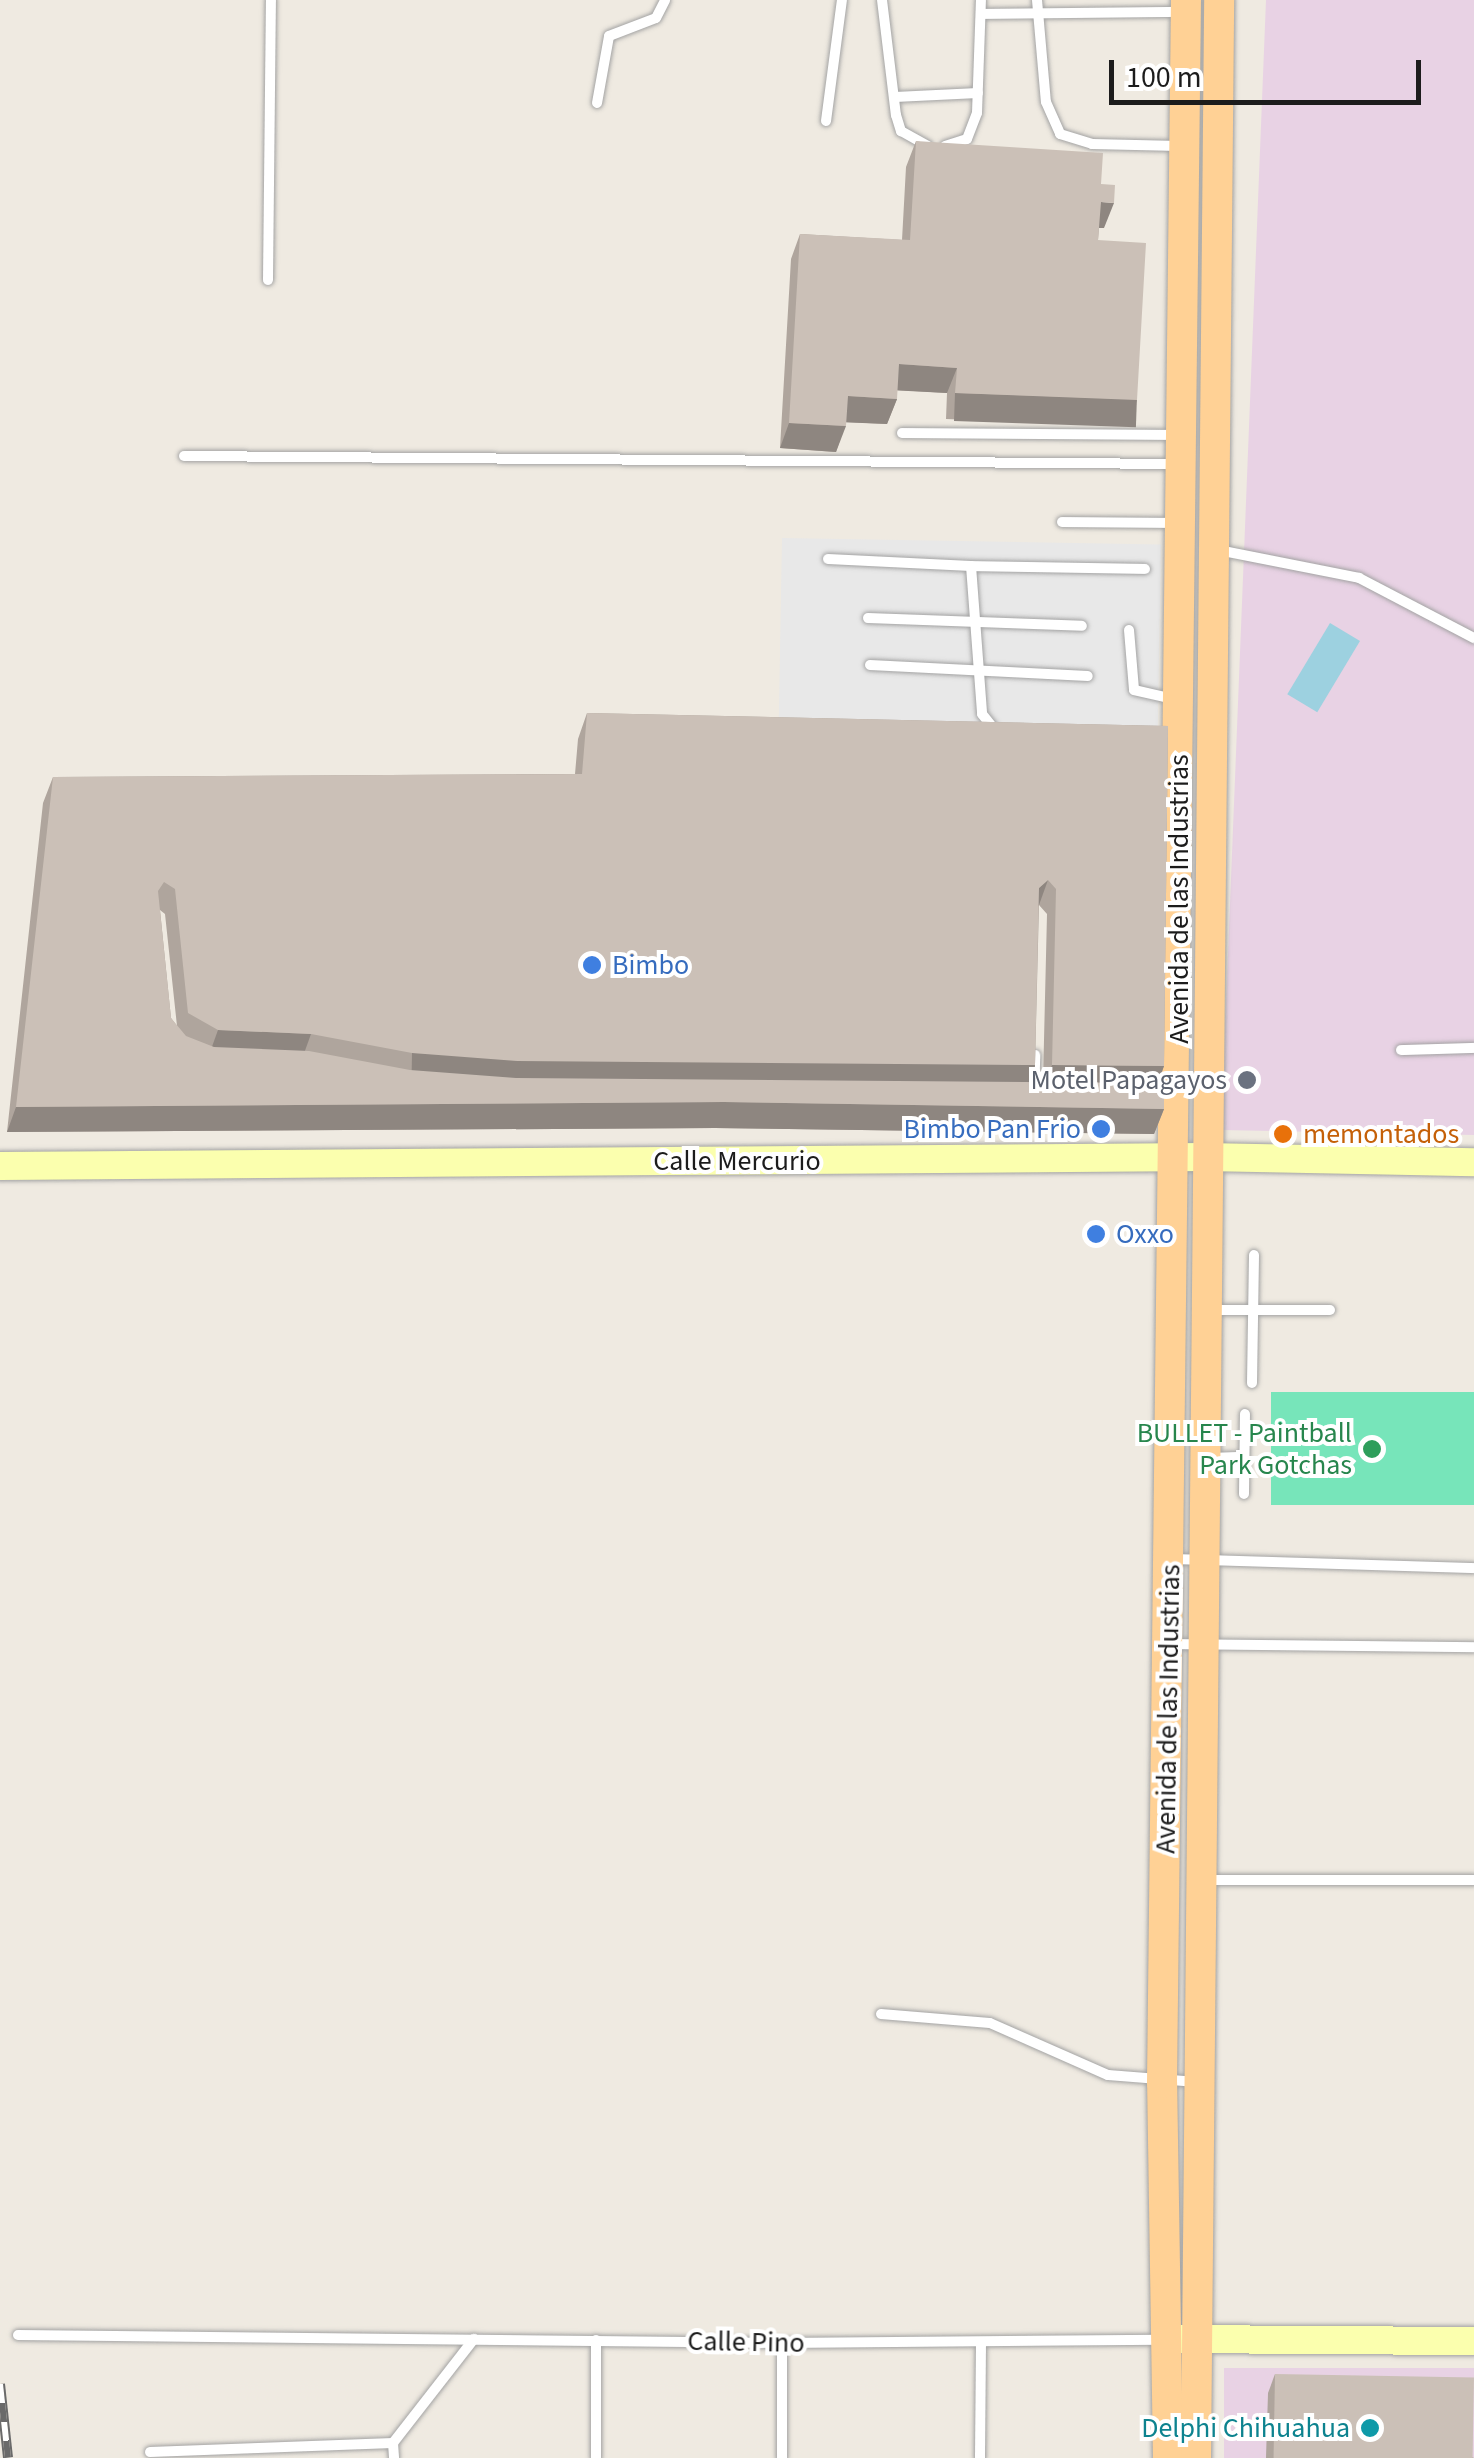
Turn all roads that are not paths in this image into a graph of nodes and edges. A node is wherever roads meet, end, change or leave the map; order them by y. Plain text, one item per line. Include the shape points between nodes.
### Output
1 (271, 0) edge
2 (665, 0) edge
3 (842, 0) edge
4 (882, 0) edge
5 (981, 0) edge
6 (1219, 0) edge
7 (1038, 6) edge
8 (1186, 6) edge
9 (981, 14) junction
10 (978, 93) junction
11 (894, 97) junction
12 (597, 103) dead end
13 (826, 120) dead end
14 (1185, 146) junction
15 (268, 280) dead end
16 (902, 433) dead end
17 (1182, 449) junction
18 (184, 456) dead end
19 (1214, 500) junction
20 (1182, 512) junction
21 (1062, 522) dead end
22 (1214, 549) junction
23 (828, 560) dead end
24 (970, 566) junction
25 (1145, 569) dead end
26 (868, 618) dead end
27 (976, 624) junction
28 (1082, 626) dead end
29 (1129, 630) dead end
30 (1474, 638) edge
31 (870, 665) dead end
32 (980, 671) junction
33 (1088, 676) dead end
34 (1180, 699) junction
35 (1010, 735) edge
36 (1035, 1044) edge
37 (1474, 1048) edge
38 (1400, 1050) dead end
39 (1191, 1064) junction
40 (1015, 1099) edge
41 (1034, 1099) junction
42 (1052, 1099) edge
43 (1190, 1157) junction
44 (1474, 1162) edge
45 (0, 1166) edge
46 (1254, 1255) dead end
47 (1204, 1310) junction
48 (1252, 1310) junction
49 (1330, 1310) dead end
50 (1252, 1383) dead end
51 (1245, 1414) dead end
52 (1244, 1457) junction
53 (1202, 1459) junction
54 (1244, 1494) dead end
55 (1170, 1559) junction
56 (1201, 1559) junction
57 (1474, 1568) edge
58 (1170, 1644) junction
59 (1202, 1644) junction
60 (1474, 1648) edge
61 (1200, 1880) junction
62 (1474, 1880) edge
63 (1166, 1920) junction
64 (1200, 1922) junction
65 (881, 2014) dead end
66 (1198, 2082) junction
67 (1162, 2083) junction
68 (18, 2335) dead end
69 (474, 2338) junction
70 (1182, 2339) junction
71 (596, 2340) junction
72 (1474, 2341) edge
73 (782, 2343) junction
74 (980, 2344) junction
75 (393, 2442) junction
76 (150, 2452) dead end
77 (394, 2458) edge
78 (596, 2458) edge
79 (782, 2458) edge
80 (980, 2458) edge
81 (1168, 2458) edge
82 (1196, 2458) edge

1 - 15 lane
2 - 12 lane via 656,18 608,36
3 - 13 lane
4 - 11 lane
5 - 9 lane
6 - 19 main road, Avenida de las Industrias
7 - 8 lane
7 - 9 lane
7 - 14 lane via 1046,102 1060,134 1092,144
8 - 14 main road, Avenida de las Industrias
9 - 10 lane
10 - 11 lane
10 - 11 lane via 968,139 931,147 901,131
14 - 17 main road, Avenida de las Industrias
16 - 17 lane
17 - 18 lane
17 - 20 main road, Avenida de las Industrias
19 - 20 main road
19 - 22 main road, Avenida de las Industrias
20 - 21 lane
20 - 34 main road, Avenida de las Industrias
22 - 30 lane via 1359,578
22 - 39 main road, Avenida de las Industrias
23 - 24 lane
24 - 25 lane
24 - 27 lane
26 - 27 lane
27 - 28 lane
27 - 32 lane
29 - 34 lane via 1134,690
31 - 32 lane
32 - 33 lane
32 - 35 lane via 984,718
34 - 39 main road, Avenida de las Industrias via 1170,737
36 - 41 lane
37 - 38 lane
39 - 43 main road, Avenida de las Industrias
39 - 43 main road, Avenida de las Industrias via 1169,1100
40 - 41 lane
41 - 42 lane
43 - 44 main road, Calle Mercurio
43 - 45 main road, Calle Mercurio
43 - 47 main road, Avenida de las Industrias
43 - 55 main road, Avenida de las Industrias
46 - 48 lane
47 - 48 lane
47 - 53 main road, Avenida de las Industrias
48 - 49 lane
48 - 50 lane
51 - 52 lane
52 - 53 lane
52 - 54 lane
53 - 56 main road, Avenida de las Industrias
55 - 56 lane
55 - 58 main road, Avenida de las Industrias
56 - 57 lane
56 - 59 main road, Avenida de las Industrias
58 - 59 lane
58 - 63 main road, Avenida de las Industrias
59 - 60 lane
59 - 61 main road, Avenida de las Industrias
61 - 62 lane
61 - 64 main road, Avenida de las Industrias
63 - 64 main road
63 - 67 main road, Avenida de las Industrias
64 - 66 main road, Avenida de las Industrias
65 - 67 lane via 990,2023 1082,2066
66 - 67 lane
66 - 70 main road, Avenida de las Industrias
67 - 70 main road, Avenida de las Industrias
68 - 69 lane, Calle Pino
69 - 71 lane, Calle Pino
69 - 75 lane
70 - 72 main road, Calle Pino
70 - 74 lane, Calle Pino
70 - 81 main road, Avenida de las Industrias
70 - 82 main road, Avenida de las Industrias
71 - 73 lane, Calle Pino
71 - 78 lane
73 - 74 lane, Calle Pino
73 - 79 lane
74 - 80 lane
75 - 76 lane
75 - 77 lane

